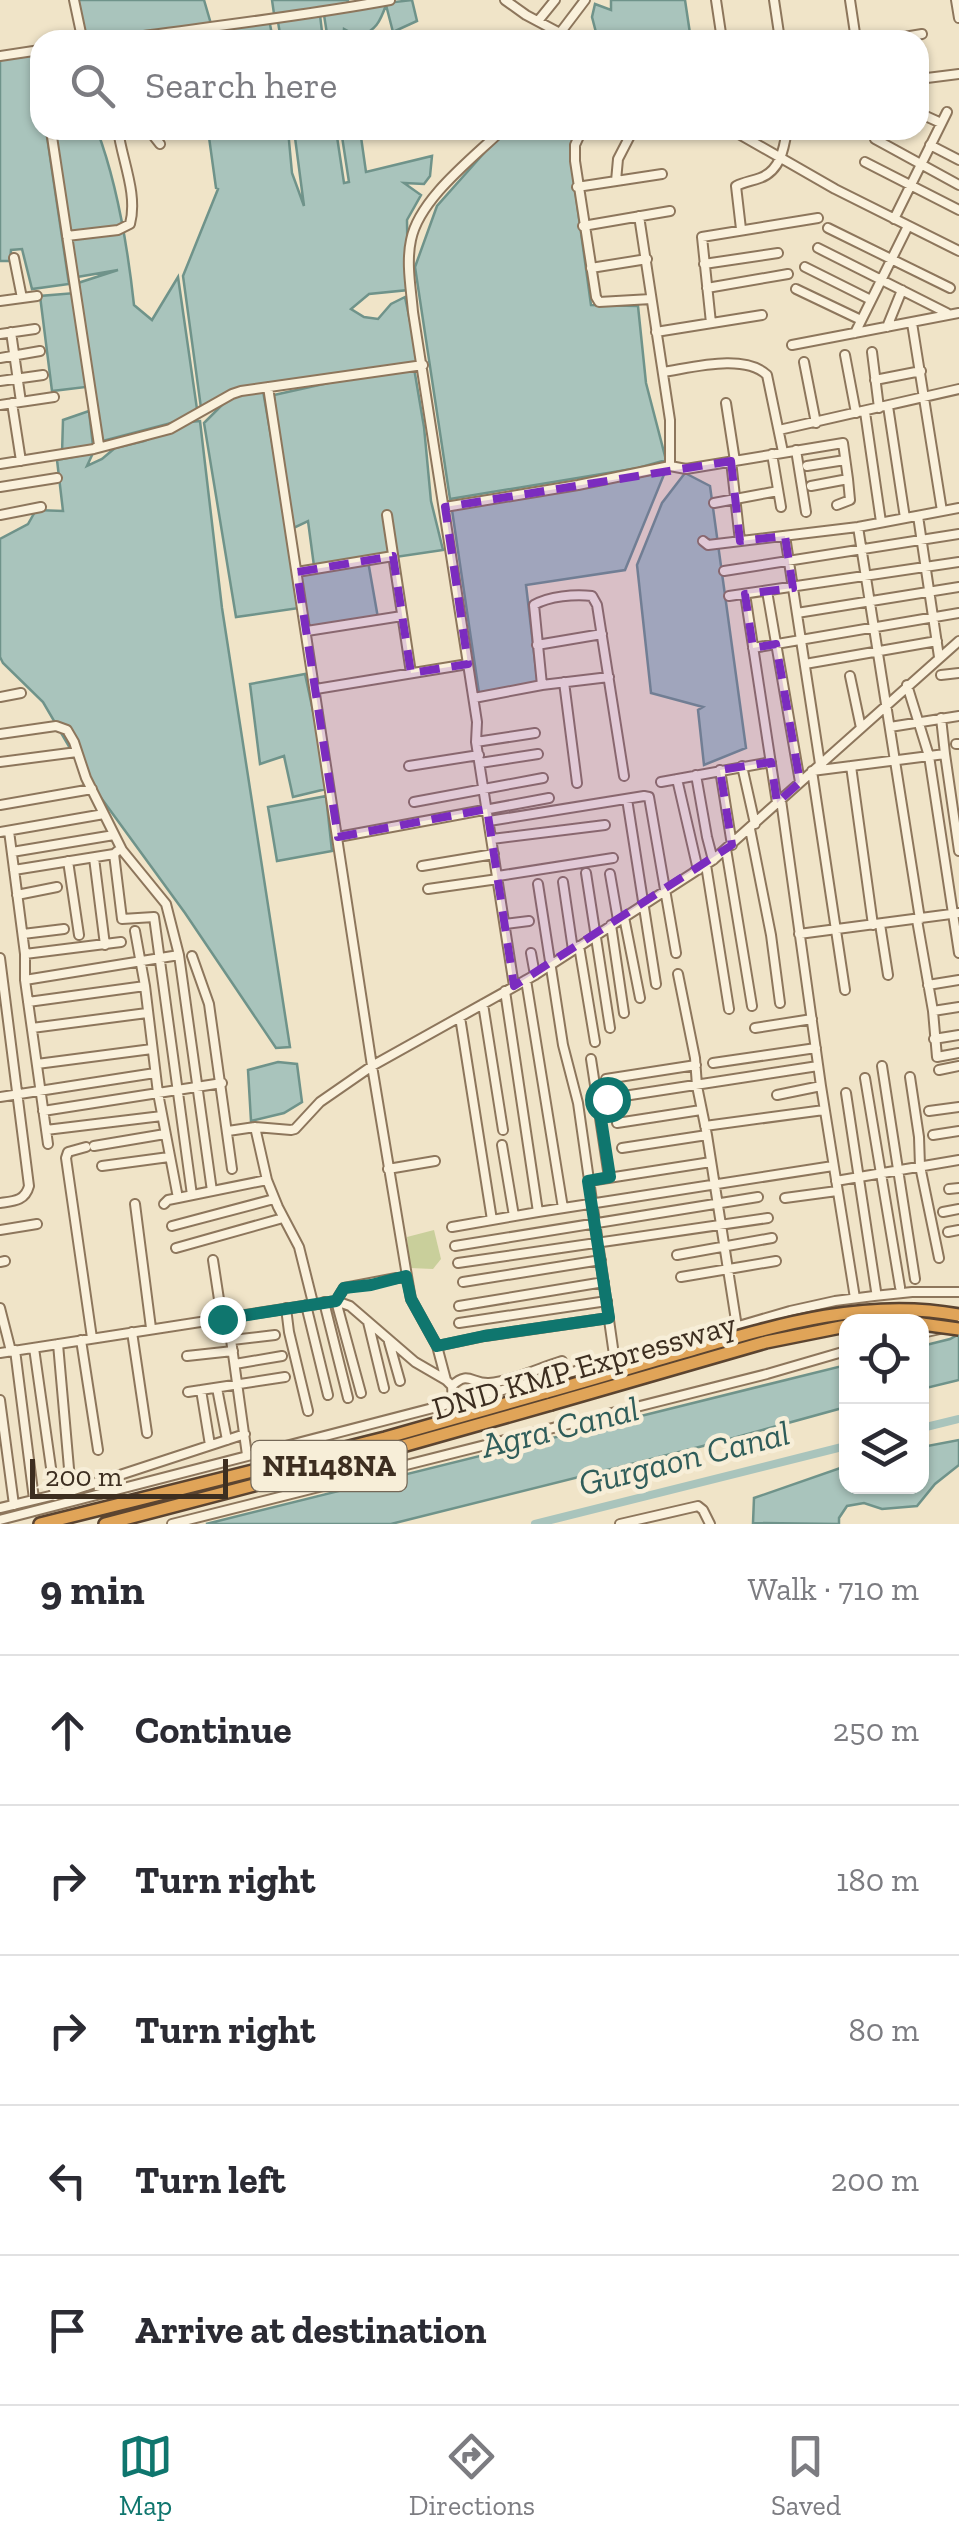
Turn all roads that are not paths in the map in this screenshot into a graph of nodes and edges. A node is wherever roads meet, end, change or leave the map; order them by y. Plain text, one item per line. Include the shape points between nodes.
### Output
1 (74, 0) edge
2 (390, 0) edge
3 (505, 0) edge
4 (555, 0) edge
5 (586, 0) edge
6 (716, 0) edge
7 (774, 0) edge
8 (850, 0) edge
9 (956, 0) edge
10 (959, 18) edge
11 (538, 21) junction
12 (81, 30) edge
13 (193, 30) edge
14 (554, 30) edge
15 (562, 30) edge
16 (720, 30) edge
17 (778, 30) edge
18 (854, 30) edge
19 (30, 52) edge
20 (0, 56) edge
21 (959, 74) edge
22 (929, 78) edge
23 (946, 112) dead end
24 (929, 118) edge
25 (941, 124) junction
26 (53, 140) edge
27 (120, 140) edge
28 (157, 140) edge
29 (492, 140) edge
30 (577, 140) edge
31 (628, 140) edge
32 (751, 140) edge
33 (785, 140) edge
34 (876, 140) dead end
35 (160, 144) dead end
36 (930, 145) junction
37 (782, 157) junction
38 (959, 160) edge
39 (865, 162) dead end
40 (920, 165) junction
41 (662, 174) dead end
42 (616, 180) junction
43 (911, 185) junction
44 (959, 185) edge
45 (578, 187) junction
46 (959, 210) edge
47 (670, 211) dead end
48 (639, 216) junction
49 (818, 218) dead end
50 (894, 219) junction
51 (583, 226) junction
52 (908, 226) junction
53 (828, 228) dead end
54 (742, 229) junction
55 (67, 236) junction
56 (818, 248) dead end
57 (959, 251) edge
58 (778, 253) dead end
59 (14, 258) dead end
60 (646, 259) junction
61 (891, 260) junction
62 (704, 264) junction
63 (806, 267) dead end
64 (591, 268) junction
65 (788, 274) dead end
66 (881, 280) junction
67 (707, 288) junction
68 (796, 288) dead end
69 (950, 288) dead end
70 (902, 290) junction
71 (37, 296) dead end
72 (22, 298) junction
73 (651, 299) junction
74 (870, 300) junction
75 (0, 301) edge
76 (954, 314) edge
77 (762, 316) dead end
78 (861, 320) junction
79 (912, 323) junction
80 (711, 324) junction
81 (35, 328) dead end
82 (887, 328) junction
83 (10, 332) junction
84 (656, 332) junction
85 (0, 334) edge
86 (855, 334) junction
87 (792, 345) dead end
88 (40, 352) dead end
89 (872, 352) dead end
90 (845, 355) dead end
91 (14, 356) junction
92 (0, 358) edge
93 (804, 362) dead end
94 (423, 365) junction
95 (921, 371) junction
96 (663, 372) junction
97 (43, 376) dead end
98 (17, 378) junction
99 (875, 380) junction
100 (0, 381) edge
101 (268, 387) junction
102 (959, 389) edge
103 (925, 396) junction
104 (54, 397) dead end
105 (16, 403) junction
106 (726, 403) dead end
107 (0, 405) edge
108 (884, 408) junction
109 (860, 413) junction
110 (816, 423) junction
111 (779, 430) junction
112 (94, 449) junction
113 (796, 450) junction
114 (783, 452) junction
115 (772, 454) junction
116 (845, 460) junction
117 (21, 461) junction
118 (733, 461) junction
119 (0, 464) edge
120 (673, 466) junction
121 (807, 466) dead end
122 (57, 478) dead end
123 (848, 480) junction
124 (810, 486) dead end
125 (0, 487) edge
126 (778, 492) junction
127 (736, 499) junction
128 (714, 503) dead end
129 (837, 505) dead end
130 (40, 507) dead end
131 (445, 507) junction
132 (780, 507) dead end
133 (959, 508) edge
134 (942, 511) junction
135 (806, 512) dead end
136 (387, 515) dead end
137 (0, 516) edge
138 (918, 516) junction
139 (905, 518) junction
140 (881, 522) junction
141 (858, 527) junction
142 (959, 534) edge
143 (786, 536) junction
144 (704, 540) dead end
145 (921, 540) junction
146 (740, 542) junction
147 (862, 550) junction
148 (394, 556) junction
149 (789, 560) junction
150 (959, 562) edge
151 (926, 567) junction
152 (298, 572) junction
153 (724, 572) dead end
154 (866, 576) junction
155 (959, 587) edge
156 (793, 588) junction
157 (767, 591) junction
158 (929, 591) junction
159 (745, 594) junction
160 (729, 596) dead end
161 (870, 600) junction
162 (797, 612) junction
163 (959, 613) edge
164 (402, 616) junction
165 (933, 616) junction
166 (875, 626) junction
167 (306, 631) junction
168 (602, 634) junction
169 (801, 639) junction
170 (937, 641) junction
171 (959, 641) edge
172 (776, 644) junction
173 (537, 645) junction
174 (754, 648) junction
175 (879, 652) junction
176 (939, 657) junction
177 (468, 664) junction
178 (805, 664) junction
179 (959, 672) edge
180 (411, 674) junction
181 (941, 675) dead end
182 (850, 676) dead end
183 (609, 677) junction
184 (564, 682) junction
185 (542, 685) junction
186 (908, 685) junction
187 (316, 689) junction
188 (22, 693) dead end
189 (0, 697) edge
190 (474, 698) junction
191 (886, 704) junction
192 (959, 716) edge
193 (941, 718) junction
194 (918, 722) junction
195 (890, 727) junction
196 (861, 728) junction
197 (535, 733) dead end
198 (0, 734) edge
199 (476, 742) junction
200 (77, 752) junction
201 (538, 754) dead end
202 (945, 754) junction
203 (929, 756) junction
204 (479, 759) junction
205 (895, 761) junction
206 (0, 762) edge
207 (770, 762) junction
208 (409, 766) dead end
209 (742, 766) junction
210 (851, 766) junction
211 (816, 768) junction
212 (720, 770) junction
213 (696, 775) junction
214 (624, 776) dead end
215 (543, 778) dead end
216 (677, 779) junction
217 (577, 782) dead end
218 (661, 782) dead end
219 (800, 782) junction
220 (954, 784) edge
221 (92, 789) junction
222 (484, 789) junction
223 (550, 798) dead end
224 (627, 799) junction
225 (779, 801) junction
226 (414, 802) dead end
227 (956, 803) edge
228 (0, 804) edge
229 (488, 809) junction
230 (104, 814) junction
231 (489, 822) junction
232 (605, 824) dead end
233 (752, 826) junction
234 (4, 832) edge
235 (114, 835) junction
236 (338, 836) junction
237 (492, 839) junction
238 (958, 842) edge
239 (729, 847) junction
240 (117, 851) junction
241 (959, 851) edge
242 (12, 852) junction
243 (494, 854) junction
244 (94, 858) junction
245 (613, 858) dead end
246 (68, 862) junction
247 (705, 865) junction
248 (422, 866) dead end
249 (14, 870) junction
250 (586, 873) dead end
251 (610, 874) dead end
252 (498, 877) junction
253 (563, 882) dead end
254 (538, 884) dead end
255 (57, 888) dead end
256 (428, 889) dead end
257 (666, 890) junction
258 (17, 894) junction
259 (642, 906) junction
260 (956, 914) edge
261 (618, 920) junction
262 (918, 920) junction
263 (529, 921) dead end
264 (505, 924) junction
265 (876, 924) junction
266 (64, 930) dead end
267 (836, 930) junction
268 (135, 932) dead end
269 (22, 934) junction
270 (799, 934) junction
271 (79, 935) dead end
272 (595, 936) junction
273 (121, 942) dead end
274 (105, 945) junction
275 (576, 948) junction
276 (531, 953) dead end
277 (676, 953) dead end
278 (959, 953) edge
279 (25, 954) junction
280 (178, 955) junction
281 (192, 956) dead end
282 (0, 958) edge
283 (159, 958) junction
284 (140, 961) junction
285 (550, 965) junction
286 (678, 974) dead end
287 (888, 975) dead end
288 (530, 978) junction
289 (25, 980) junction
290 (959, 980) edge
291 (656, 984) dead end
292 (928, 984) junction
293 (144, 986) junction
294 (514, 986) junction
295 (845, 990) dead end
296 (505, 991) junction
297 (640, 998) dead end
298 (28, 1002) junction
299 (780, 1003) dead end
300 (483, 1004) junction
301 (752, 1006) dead end
302 (959, 1007) edge
303 (729, 1010) dead end
304 (933, 1012) junction
305 (147, 1013) junction
306 (624, 1014) dead end
307 (460, 1017) junction
308 (812, 1019) junction
309 (5, 1028) edge
310 (32, 1028) junction
311 (610, 1028) dead end
312 (755, 1028) dead end
313 (959, 1035) edge
314 (934, 1040) junction
315 (594, 1042) dead end
316 (816, 1048) junction
317 (152, 1049) junction
318 (959, 1053) edge
319 (592, 1058) dead end
320 (713, 1063) dead end
321 (37, 1064) junction
322 (696, 1065) junction
323 (372, 1066) junction
324 (818, 1066) junction
325 (882, 1066) dead end
326 (959, 1066) edge
327 (938, 1070) dead end
328 (156, 1073) junction
329 (910, 1077) dead end
330 (865, 1078) dead end
331 (606, 1080) dead end
332 (222, 1083) junction
333 (696, 1086) junction
334 (821, 1086) junction
335 (196, 1087) junction
336 (40, 1090) junction
337 (177, 1090) junction
338 (846, 1092) dead end
339 (158, 1093) junction
340 (18, 1094) junction
341 (777, 1094) dead end
342 (0, 1097) edge
343 (598, 1100) junction
344 (959, 1107) edge
345 (702, 1110) junction
346 (824, 1110) junction
347 (43, 1111) junction
348 (928, 1111) dead end
349 (162, 1116) junction
350 (616, 1123) dead end
351 (255, 1127) junction
352 (46, 1130) junction
353 (503, 1130) dead end
354 (706, 1130) junction
355 (228, 1131) junction
356 (959, 1131) edge
357 (165, 1134) junction
358 (932, 1135) dead end
359 (48, 1144) dead end
360 (502, 1145) dead end
361 (622, 1148) dead end
362 (168, 1157) junction
363 (959, 1160) edge
364 (436, 1161) dead end
365 (711, 1162) junction
366 (102, 1166) dead end
367 (833, 1166) junction
368 (920, 1166) junction
369 (388, 1169) junction
370 (232, 1170) dead end
371 (900, 1170) junction
372 (881, 1172) junction
373 (859, 1176) junction
374 (610, 1177) junction
375 (267, 1180) junction
376 (588, 1181) junction
377 (714, 1184) junction
378 (837, 1186) junction
379 (212, 1191) junction
380 (192, 1194) junction
381 (758, 1197) dead end
382 (178, 1198) junction
383 (786, 1198) dead end
384 (274, 1199) junction
385 (0, 1202) edge
386 (717, 1202) junction
387 (592, 1203) junction
388 (135, 1204) dead end
389 (164, 1204) dead end
390 (562, 1208) junction
391 (959, 1209) edge
392 (538, 1212) junction
393 (943, 1212) dead end
394 (514, 1216) junction
395 (283, 1218) junction
396 (768, 1218) dead end
397 (492, 1220) junction
398 (595, 1222) junction
399 (37, 1224) dead end
400 (722, 1225) junction
401 (172, 1226) dead end
402 (452, 1228) dead end
403 (0, 1230) edge
404 (959, 1230) edge
405 (948, 1232) dead end
406 (772, 1238) dead end
407 (598, 1242) junction
408 (455, 1246) dead end
409 (724, 1246) junction
410 (176, 1248) dead end
411 (676, 1255) dead end
412 (939, 1258) dead end
413 (212, 1260) dead end
414 (601, 1260) junction
415 (776, 1261) dead end
416 (458, 1263) dead end
417 (727, 1268) junction
418 (406, 1276) junction
419 (680, 1277) dead end
420 (916, 1279) dead end
421 (464, 1282) dead end
422 (604, 1282) junction
423 (900, 1287) dead end
424 (876, 1291) dead end
425 (959, 1292) edge
426 (855, 1298) junction
427 (336, 1301) junction
428 (607, 1301) junction
429 (324, 1302) junction
430 (310, 1304) junction
431 (459, 1306) dead end
432 (0, 1308) edge
433 (286, 1308) junction
434 (959, 1315) edge
435 (225, 1318) junction
436 (609, 1318) junction
437 (368, 1322) junction
438 (459, 1323) dead end
439 (929, 1325) edge
440 (737, 1327) junction
441 (839, 1327) edge
442 (959, 1327) edge
443 (150, 1328) junction
444 (132, 1332) junction
445 (929, 1332) edge
446 (275, 1335) dead end
447 (87, 1339) junction
448 (389, 1342) junction
449 (58, 1344) junction
450 (232, 1346) junction
451 (437, 1346) junction
452 (34, 1348) junction
453 (13, 1351) junction
454 (0, 1353) edge
455 (839, 1353) edge
456 (187, 1356) dead end
457 (282, 1356) dead end
458 (562, 1362) dead end
459 (615, 1362) junction
460 (235, 1364) junction
461 (561, 1374) junction
462 (285, 1378) dead end
463 (400, 1381) dead end
464 (449, 1383) junction
465 (238, 1385) junction
466 (218, 1388) junction
467 (384, 1388) dead end
468 (200, 1390) junction
469 (188, 1392) dead end
470 (361, 1393) dead end
471 (328, 1395) dead end
472 (348, 1398) dead end
473 (549, 1398) junction
474 (0, 1400) edge
475 (454, 1402) junction
476 (308, 1411) dead end
477 (572, 1424) junction
478 (147, 1434) dead end
479 (245, 1434) junction
480 (228, 1440) junction
481 (210, 1445) junction
482 (98, 1450) dead end
483 (247, 1455) junction
484 (70, 1491) junction
485 (54, 1494) junction
486 (34, 1499) junction
487 (14, 1505) junction
488 (57, 1505) junction
489 (0, 1508) edge
490 (0, 1520) edge
491 (40, 1524) edge
492 (105, 1524) edge
493 (172, 1524) edge
494 (620, 1524) edge
495 (710, 1524) edge

1 - 12 street
2 - 13 street
3 - 11 street
4 - 11 street
5 - 15 street
6 - 16 street
7 - 17 street
8 - 18 street
9 - 10 street
11 - 14 street
19 - 20 street
21 - 22 street
23 - 25 street
24 - 25 street
25 - 36 street
26 - 55 street
27 - 55 street via 130,224
28 - 35 street
29 - 94 street via 432,197 412,236 413,312
30 - 45 street
31 - 42 street
32 - 37 street
33 - 37 street
34 - 40 street
36 - 38 street
36 - 40 street
37 - 50 street
37 - 54 street via 767,175 736,186
39 - 43 street
40 - 43 street
40 - 44 street
41 - 42 street
42 - 45 street
43 - 46 street
43 - 50 street
45 - 51 street
47 - 48 street
48 - 51 street
48 - 60 street
49 - 54 street
50 - 52 street
51 - 64 street
52 - 57 street
52 - 61 street
53 - 61 street
54 - 62 street via 702,237
55 - 112 street via 99,444
56 - 66 street
58 - 62 street
59 - 72 street
60 - 64 street
60 - 73 street
61 - 66 street
61 - 69 street
62 - 67 street
63 - 74 street
64 - 73 street via 599,302
65 - 67 street
66 - 70 street
66 - 74 street
67 - 80 street
68 - 78 street
70 - 76 street
70 - 82 street
71 - 72 street
72 - 75 street
73 - 84 street
74 - 78 street
76 - 79 street
77 - 80 street
78 - 86 street
79 - 82 street
79 - 95 street
80 - 84 street
81 - 83 street
82 - 86 street
83 - 85 street
83 - 91 street
84 - 96 street
86 - 87 street
88 - 91 street
89 - 99 street
90 - 109 street
91 - 92 street
91 - 98 street
93 - 110 street
94 - 101 street
94 - 131 street
95 - 99 street
95 - 103 street
96 - 111 street via 738,363 758,368 766,375
96 - 120 street
97 - 98 street
98 - 100 street
98 - 105 street
99 - 108 street
101 - 112 street via 232,394 170,429
101 - 152 street
102 - 103 street
103 - 108 street
103 - 134 street
104 - 105 street
105 - 107 street
105 - 117 street
106 - 118 street
108 - 109 street
108 - 139 street
109 - 110 street
109 - 140 street
110 - 111 street
111 - 114 street
112 - 117 street
113 - 114 street
113 - 116 street via 842,443
113 - 135 street
114 - 115 street
115 - 118 street
115 - 126 street
116 - 121 street
116 - 123 street
117 - 119 street
118 - 120 street
118 - 127 street
120 - 131 street
122 - 125 street
123 - 124 street
123 - 129 street via 850,500
126 - 127 street
126 - 132 street
127 - 128 street
127 - 146 street
130 - 137 street
131 - 177 street
133 - 134 street
134 - 138 street
136 - 148 street
138 - 139 street
138 - 145 street
139 - 140 street
140 - 141 street
141 - 143 street
141 - 147 street
142 - 145 street
143 - 146 street
143 - 149 street
144 - 146 street
145 - 147 street
145 - 151 street
147 - 149 street
147 - 154 street
148 - 152 street
148 - 164 street
149 - 153 street
149 - 156 street
150 - 151 street
151 - 154 street
151 - 158 street
152 - 167 street
154 - 156 street
154 - 161 street
155 - 158 street
156 - 157 street
156 - 162 street
157 - 159 street
157 - 172 street
158 - 161 street
158 - 165 street
159 - 160 street
159 - 174 street
161 - 162 street
161 - 166 street
162 - 169 street
163 - 165 street
164 - 167 street
164 - 180 street
165 - 166 street
165 - 170 street
166 - 169 street
166 - 175 street
167 - 187 street
168 - 173 street
168 - 173 street via 592,596 545,600 533,608
168 - 183 street
169 - 172 street
169 - 178 street
170 - 175 street
170 - 176 street
171 - 176 street
172 - 174 street
172 - 219 street
173 - 185 street
174 - 207 street
175 - 178 street
175 - 191 street
176 - 186 street
177 - 180 street
177 - 190 street
178 - 211 street
179 - 181 street
180 - 187 street
182 - 196 street
183 - 184 street
183 - 214 street
184 - 185 street
184 - 217 street
185 - 190 street
186 - 191 street
186 - 194 street
187 - 236 street
188 - 189 street
190 - 199 street
191 - 195 street
191 - 196 street
192 - 193 street
193 - 194 street
193 - 202 street
194 - 195 street
194 - 203 street
195 - 205 street
196 - 211 street
197 - 199 street
198 - 200 street via 56,726 67,730
199 - 204 street
200 - 206 street
200 - 221 street
201 - 204 street
202 - 203 street
202 - 220 street
203 - 205 street
203 - 260 street
204 - 208 street
204 - 222 street
205 - 210 street
205 - 262 street
207 - 209 street
207 - 225 street
209 - 212 street
209 - 233 street
210 - 211 street
210 - 265 street
211 - 219 street
211 - 267 street
212 - 213 street
212 - 239 street
213 - 216 street
213 - 247 street
215 - 222 street
216 - 218 street
216 - 247 street
219 - 225 street
220 - 227 street
221 - 228 street
221 - 230 street
222 - 226 street
222 - 229 street
223 - 229 street
224 - 231 street
224 - 257 street via 649,797
224 - 259 street
225 - 233 street
225 - 270 street
227 - 238 street
229 - 231 street
229 - 236 street
230 - 234 street
230 - 235 street
231 - 237 street
232 - 237 street
233 - 239 street
233 - 299 street
234 - 242 street
235 - 240 street
235 - 242 street
236 - 323 street
237 - 243 street
238 - 241 street
239 - 247 street
239 - 301 street
240 - 244 street
240 - 280 street via 166,904
240 - 283 street via 122,919 154,917
242 - 249 street
243 - 248 street
243 - 252 street
244 - 246 street
244 - 274 street
245 - 252 street
246 - 249 street
246 - 271 street
247 - 257 street
247 - 303 street
249 - 258 street
250 - 272 street
251 - 261 street
252 - 256 street
252 - 264 street
253 - 275 street
254 - 285 street
255 - 258 street
257 - 259 street
257 - 277 street
258 - 269 street
259 - 261 street
259 - 291 street
260 - 262 street
260 - 278 street
261 - 272 street
261 - 297 street
261 - 306 street
262 - 265 street
262 - 292 street
263 - 264 street
264 - 294 street
265 - 267 street
265 - 287 street
266 - 269 street
267 - 270 street
267 - 295 street
268 - 284 street
269 - 279 street
270 - 308 street
272 - 275 street
272 - 311 street
273 - 274 street
274 - 279 street
275 - 285 street
275 - 315 street
276 - 288 street
279 - 289 street
280 - 283 street
280 - 335 street
281 - 332 street via 209,1004
282 - 309 street
283 - 284 street
283 - 337 street
284 - 289 street
284 - 293 street
285 - 288 street
285 - 376 street
286 - 322 street
288 - 294 street
288 - 390 street
289 - 298 street
290 - 292 street
292 - 304 street
293 - 298 street
293 - 305 street
294 - 296 street
296 - 300 street
296 - 392 street
298 - 310 street
300 - 307 street
300 - 353 street
302 - 304 street
304 - 314 street
305 - 310 street
305 - 317 street
307 - 323 street
307 - 397 street
308 - 312 street
308 - 316 street
309 - 340 street
310 - 321 street
313 - 314 street
314 - 318 street via 938,1057
316 - 320 street
316 - 324 street
317 - 321 street
317 - 328 street
319 - 343 street
321 - 336 street
322 - 331 street
322 - 333 street
323 - 351 street via 320,1102 296,1129
323 - 369 street
324 - 333 street
324 - 334 street
325 - 371 street
326 - 327 street
328 - 336 street
328 - 339 street
329 - 368 street
330 - 372 street
332 - 335 street
332 - 355 street
333 - 343 street
333 - 345 street
334 - 341 street
334 - 346 street
335 - 337 street
335 - 379 street
336 - 340 street
336 - 347 street
337 - 339 street
337 - 380 street
338 - 373 street
339 - 347 street
339 - 349 street
340 - 342 street
340 - 385 street via 29,1186 20,1199
343 - 374 street
344 - 348 street
345 - 350 street
345 - 354 street
346 - 354 street
346 - 367 street
347 - 352 street
349 - 352 street
349 - 357 street
351 - 355 street
351 - 375 street
352 - 359 street
354 - 361 street
354 - 365 street
355 - 370 street
356 - 358 street
357 - 362 street
357 - 447 street via 68,1152
360 - 394 street
362 - 366 street
362 - 382 street
363 - 368 street
364 - 369 street
365 - 374 street
365 - 377 street
367 - 377 street
367 - 378 street
368 - 371 street
368 - 412 street
369 - 418 street
371 - 372 street
371 - 420 street
372 - 373 street
372 - 423 street
373 - 378 street
373 - 424 street
374 - 376 street
375 - 379 street
375 - 384 street
376 - 387 street
377 - 386 street
377 - 387 street
378 - 383 street
378 - 426 street
379 - 380 street
380 - 382 street
381 - 386 street
382 - 389 street
384 - 395 street
384 - 401 street
386 - 398 street
386 - 400 street
387 - 390 street
387 - 398 street
388 - 443 street
390 - 392 street
391 - 393 street
392 - 394 street
394 - 397 street
395 - 410 street
395 - 430 street via 299,1247
396 - 400 street
397 - 402 street
398 - 407 street
398 - 408 street
399 - 403 street
400 - 407 street
400 - 409 street
404 - 405 street
406 - 409 street
407 - 414 street
407 - 416 street
409 - 411 street
409 - 417 street
413 - 435 street
414 - 421 street
414 - 422 street
415 - 417 street
417 - 419 street
417 - 440 street
418 - 427 street via 344,1288
418 - 451 street
422 - 428 street
422 - 431 street
425 - 426 street
426 - 440 street
427 - 429 street
427 - 437 street
427 - 470 street
428 - 436 street
428 - 438 street
429 - 430 street
429 - 472 street
430 - 433 street
430 - 471 street
432 - 453 street
433 - 435 street
433 - 476 street
434 - 473 highway, DND KMP Expressway / NH148NA, bridge via 889,1310 824,1316
435 - 443 street
435 - 450 street
436 - 451 street
436 - 459 street
437 - 448 street
437 - 467 street
439 - 442 highway, bridge
440 - 459 street
441 - 473 highway, DND KMP Expressway / NH148NA, bridge
442 - 445 street
443 - 444 street
444 - 447 street
444 - 478 street
446 - 450 street
447 - 449 street
447 - 482 street
448 - 463 street
448 - 464 street
449 - 452 street
449 - 484 street
450 - 456 street
450 - 460 street
451 - 464 street
452 - 453 street
452 - 485 street
453 - 454 street
453 - 486 street
455 - 477 street
457 - 460 street
458 - 464 street via 496,1382
459 - 461 street
460 - 465 street
461 - 475 street
461 - 477 street
462 - 465 street
464 - 475 street
465 - 466 street
465 - 479 street
466 - 468 street
466 - 480 street
468 - 469 street
468 - 481 street
473 - 491 highway, DND KMP Expressway / NH148NA
473 - 492 highway, DND KMP Expressway / NH148NA via 392,1449
474 - 487 street
475 - 483 street
477 - 493 street
479 - 480 street
479 - 483 street
480 - 481 street
481 - 484 street
483 - 488 street
484 - 485 street
485 - 486 street
485 - 488 street
486 - 487 street
487 - 489 street
488 - 490 street
494 - 495 street via 698,1506

